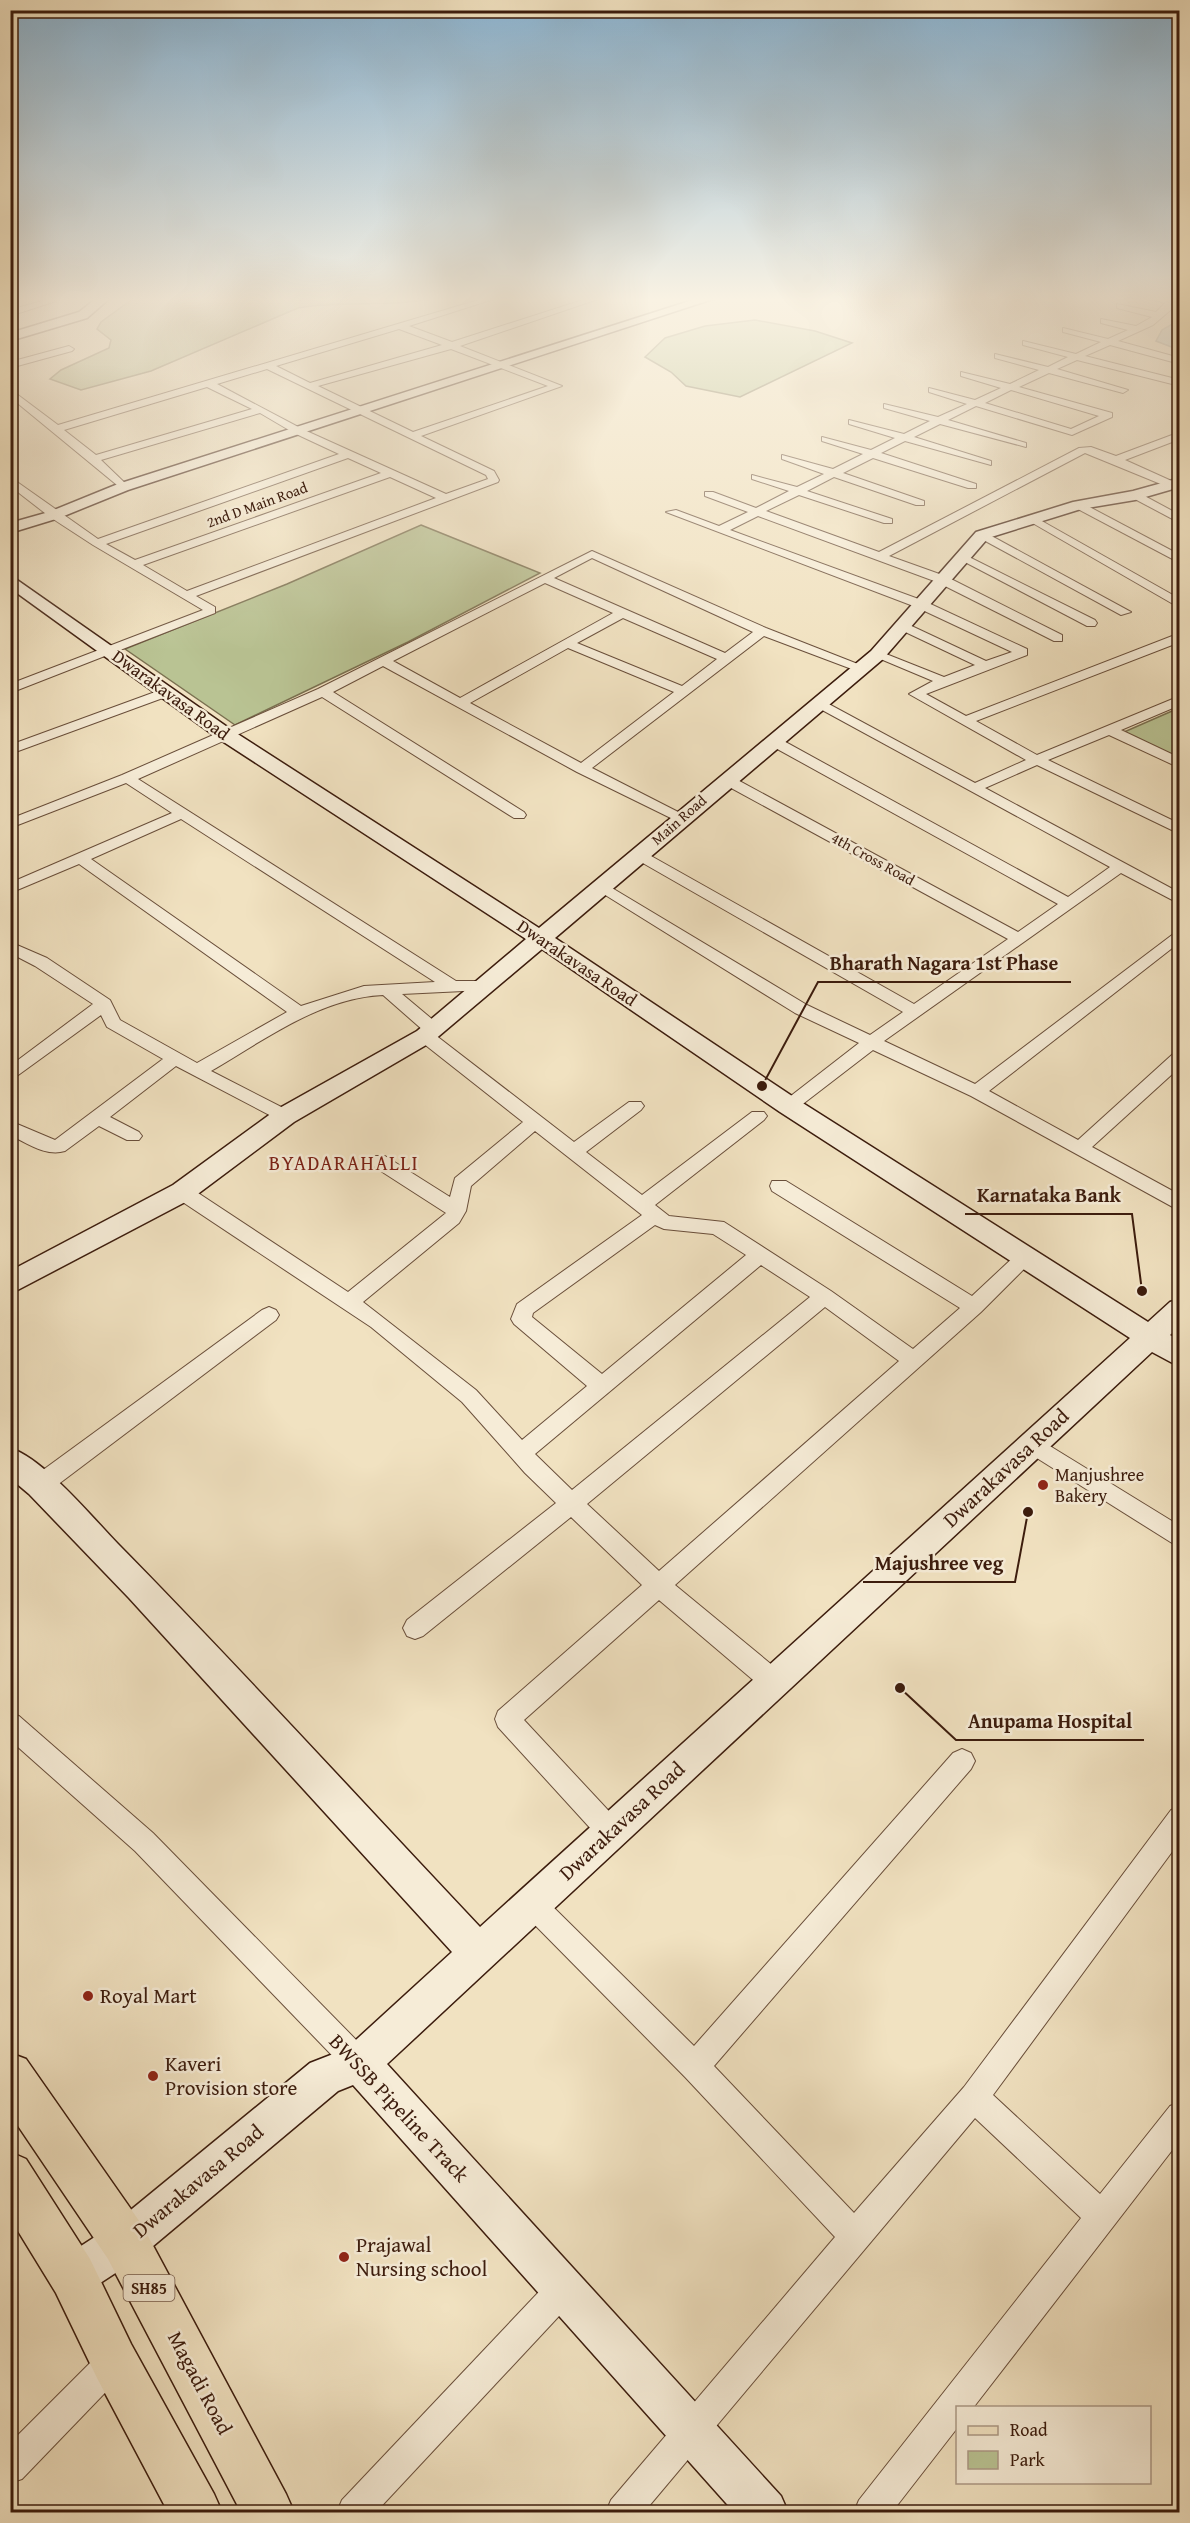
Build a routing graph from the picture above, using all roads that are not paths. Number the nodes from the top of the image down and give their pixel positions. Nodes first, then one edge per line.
1 (40, 416) edge
2 (101, 416) edge
3 (236, 416) edge
4 (273, 416) edge
5 (345, 416) edge
6 (374, 416) edge
7 (470, 416) edge
8 (920, 416) edge
9 (949, 416) edge
10 (1018, 416) edge
11 (1106, 416) edge
12 (938, 421) junction
13 (853, 422) dead end
14 (56, 429) junction
15 (298, 431) junction
16 (413, 435) junction
17 (1179, 435) edge
18 (905, 438) junction
19 (826, 440) dead end
20 (1022, 445) dead end
21 (348, 454) junction
22 (871, 454) junction
23 (786, 457) dead end
24 (94, 459) junction
25 (1116, 460) junction
26 (987, 463) dead end
27 (391, 473) junction
28 (833, 473) junction
29 (756, 477) dead end
30 (10, 480) edge
31 (1177, 484) edge
32 (972, 486) dead end
33 (123, 487) junction
34 (798, 491) junction
35 (709, 494) dead end
36 (1135, 495) junction
37 (445, 498) junction
38 (920, 503) dead end
39 (1078, 505) junction
40 (758, 511) junction
41 (672, 512) dead end
42 (54, 515) junction
43 (1033, 519) junction
44 (1179, 520) edge
45 (888, 521) dead end
46 (10, 528) edge
47 (720, 530) junction
48 (982, 535) junction
49 (97, 543) junction
50 (881, 556) junction
51 (964, 558) junction
52 (1179, 560) edge
53 (133, 565) junction
54 (543, 578) junction
55 (941, 579) junction
56 (10, 580) edge
57 (187, 595) junction
58 (920, 604) junction
59 (1179, 604) edge
60 (1125, 612) dead end
61 (622, 613) junction
62 (1091, 623) dead end
63 (903, 626) junction
64 (762, 631) junction
65 (1179, 637) edge
66 (1058, 638) dead end
67 (566, 643) junction
68 (110, 651) junction
69 (877, 655) junction
70 (724, 658) junction
71 (382, 661) junction
72 (984, 665) junction
73 (862, 668) junction
74 (944, 681) junction
75 (10, 689) edge
76 (682, 691) junction
77 (166, 692) junction
78 (323, 692) junction
79 (1179, 700) edge
80 (462, 702) junction
81 (820, 705) junction
82 (967, 720) junction
83 (1111, 731) junction
84 (226, 735) junction
85 (775, 742) junction
86 (10, 750) edge
87 (1035, 759) junction
88 (1179, 764) edge
89 (582, 769) junction
90 (127, 778) junction
91 (727, 780) junction
92 (975, 788) junction
93 (181, 814) junction
94 (519, 815) dead end
95 (681, 819) junction
96 (10, 824) edge
97 (1179, 830) edge
98 (639, 855) junction
99 (80, 858) junction
100 (1119, 868) junction
101 (602, 888) junction
102 (10, 889) edge
103 (1179, 899) edge
104 (1069, 904) junction
105 (1179, 934) edge
106 (541, 939) junction
107 (1020, 939) junction
108 (10, 946) edge
109 (484, 985) junction
110 (453, 987) junction
111 (387, 990) junction
112 (104, 1004) junction
113 (299, 1012) junction
114 (915, 1012) junction
115 (429, 1033) junction
116 (873, 1041) junction
117 (1179, 1057) edge
118 (175, 1058) junction
119 (197, 1071) junction
120 (10, 1075) edge
121 (977, 1092) junction
122 (635, 1106) dead end
123 (789, 1106) junction
124 (285, 1116) junction
125 (758, 1116) dead end
126 (98, 1118) junction
127 (534, 1122) junction
128 (10, 1127) edge
129 (133, 1136) dead end
130 (1080, 1148) junction
131 (573, 1152) junction
132 (379, 1161) dead end
133 (779, 1186) dead end
134 (182, 1192) junction
135 (1179, 1204) edge
136 (648, 1210) junction
137 (457, 1211) junction
138 (760, 1255) junction
139 (1025, 1258) junction
140 (10, 1284) edge
141 (824, 1296) junction
142 (349, 1303) junction
143 (974, 1307) junction
144 (1179, 1309) edge
145 (269, 1316) dead end
146 (1149, 1337) junction
147 (1179, 1356) edge
148 (913, 1360) junction
149 (602, 1386) junction
150 (1032, 1444) junction
151 (521, 1453) junction
152 (10, 1460) edge
153 (40, 1485) junction
154 (573, 1504) junction
155 (1179, 1538) edge
156 (658, 1585) junction
157 (415, 1628) dead end
158 (774, 1682) junction
159 (10, 1724) edge
160 (962, 1761) dead end
161 (1179, 1819) edge
162 (610, 1832) junction
163 (532, 1904) junction
164 (478, 1953) junction
165 (359, 2062) junction
166 (695, 2067) junction
167 (10, 2075) edge
168 (974, 2097) junction
169 (1179, 2116) edge
170 (10, 2175) edge
171 (1102, 2217) junction
172 (855, 2236) junction
173 (125, 2242) junction
174 (73, 2276) junction
175 (563, 2289) junction
176 (114, 2361) junction
177 (692, 2432) junction
178 (10, 2467) edge
179 (196, 2512) edge
180 (268, 2512) edge
181 (354, 2512) edge
182 (623, 2512) edge
183 (765, 2512) edge
184 (871, 2512) edge

1 - 14 street
2 - 14 street
3 - 24 street
4 - 15 street
5 - 15 street
6 - 16 street
7 - 16 street
8 - 12 street
9 - 12 street
10 - 11 street
12 - 18 street
12 - 20 street
13 - 18 street
14 - 24 street
15 - 21 street
15 - 33 street
16 - 37 street
17 - 25 street
18 - 22 street
18 - 26 street
19 - 22 street
21 - 27 street
21 - 49 street
22 - 28 street
22 - 32 street
23 - 28 street
24 - 33 street
25 - 31 street
25 - 50 street
27 - 37 street
27 - 53 street, 2nd D Main Road
28 - 34 street
28 - 38 street
29 - 34 street
30 - 42 street
31 - 36 street
33 - 42 street
34 - 40 street
34 - 45 street
35 - 40 street
36 - 39 street
36 - 44 street
37 - 57 street
39 - 43 street
39 - 52 street
40 - 47 street
40 - 50 street
41 - 47 street
42 - 46 street
42 - 49 street
43 - 48 street
43 - 59 street
47 - 58 street
48 - 51 street, Main Road
48 - 60 street
49 - 53 street
50 - 55 street
51 - 55 street, Main Road
51 - 62 street
53 - 57 street
54 - 61 street
54 - 64 street
54 - 71 street
55 - 58 street, Main Road
55 - 66 street
56 - 68 street, Dwarakavasa Road
57 - 68 street
58 - 63 street, Main Road
58 - 72 street
61 - 67 street
61 - 70 street
63 - 69 street, Main Road
63 - 72 street
64 - 70 street
64 - 73 street
65 - 82 street
67 - 76 street
67 - 80 street
68 - 75 street
68 - 77 street, Dwarakavasa Road
69 - 73 street, Main Road
69 - 74 street
70 - 76 street
71 - 78 street
71 - 80 street
72 - 74 street
73 - 81 street, Main Road
74 - 82 street
76 - 89 street
77 - 84 street, Dwarakavasa Road
77 - 86 street
78 - 84 street
78 - 94 street
79 - 83 street
80 - 89 street
81 - 85 street, Main Road
81 - 92 street
82 - 87 street
83 - 87 street
83 - 88 street
84 - 90 street
84 - 106 street, Dwarakavasa Road
85 - 91 street, Main Road
85 - 104 street
87 - 92 street
87 - 97 street
89 - 95 street
90 - 93 street
90 - 96 street
91 - 95 street, Main Road
91 - 107 street, 4th Cross Road
92 - 100 street
93 - 99 street
93 - 110 street
95 - 98 street, Main Road
98 - 101 street, Main Road
98 - 114 street
99 - 102 street
99 - 113 street
100 - 103 street
100 - 104 street
101 - 106 street, Main Road
101 - 116 street
104 - 107 street
105 - 121 street
106 - 109 street, Main Road
106 - 123 street, Dwarakavasa Road
107 - 114 street
108 - 112 street
109 - 110 street
109 - 115 street, Main Road
110 - 111 street
111 - 113 street
111 - 115 street
112 - 118 street
112 - 120 street
113 - 119 street
114 - 116 street
115 - 124 street, Main Road
115 - 127 street
116 - 121 street
116 - 123 street
117 - 130 street
118 - 119 street
118 - 126 street
119 - 124 street
121 - 130 street
122 - 131 street
123 - 139 street, Dwarakavasa Road
124 - 134 street, Main Road
125 - 136 street
126 - 128 street
126 - 129 street
127 - 131 street
127 - 137 street
130 - 135 street
131 - 136 street
132 - 137 street
133 - 143 street
134 - 140 street, Main Road
134 - 142 street
136 - 138 street
136 - 149 street
137 - 142 street
138 - 141 street
138 - 149 street
139 - 143 street
139 - 146 street, Dwarakavasa Road
141 - 148 street
141 - 154 street
142 - 151 street
143 - 148 street
144 - 146 street
145 - 153 street
146 - 147 street, Dwarakavasa Road
146 - 150 street, Dwarakavasa Road
148 - 156 street
149 - 151 street
150 - 155 street
150 - 158 street, Dwarakavasa Road
151 - 154 street
152 - 153 street
153 - 164 street
154 - 156 street
154 - 157 street
156 - 158 street
156 - 162 street
158 - 162 street, Dwarakavasa Road
159 - 165 street, BWSSB Pipeline Track
160 - 166 street
161 - 168 street
162 - 163 street, Dwarakavasa Road
163 - 164 street, Dwarakavasa Road
163 - 166 street
164 - 165 street, Dwarakavasa Road
165 - 173 street, Dwarakavasa Road
165 - 175 street, BWSSB Pipeline Track
166 - 172 street
167 - 173 main road, Magadi Road / SH85
168 - 171 street
168 - 172 street
169 - 171 street
170 - 174 main road
171 - 184 street
172 - 177 street
173 - 174 street, Dwarakavasa Road
173 - 180 main road, Magadi Road / SH85
174 - 176 main road
175 - 177 street, BWSSB Pipeline Track
175 - 181 street
176 - 178 street
176 - 179 main road
177 - 182 street
177 - 183 street, BWSSB Pipeline Track

